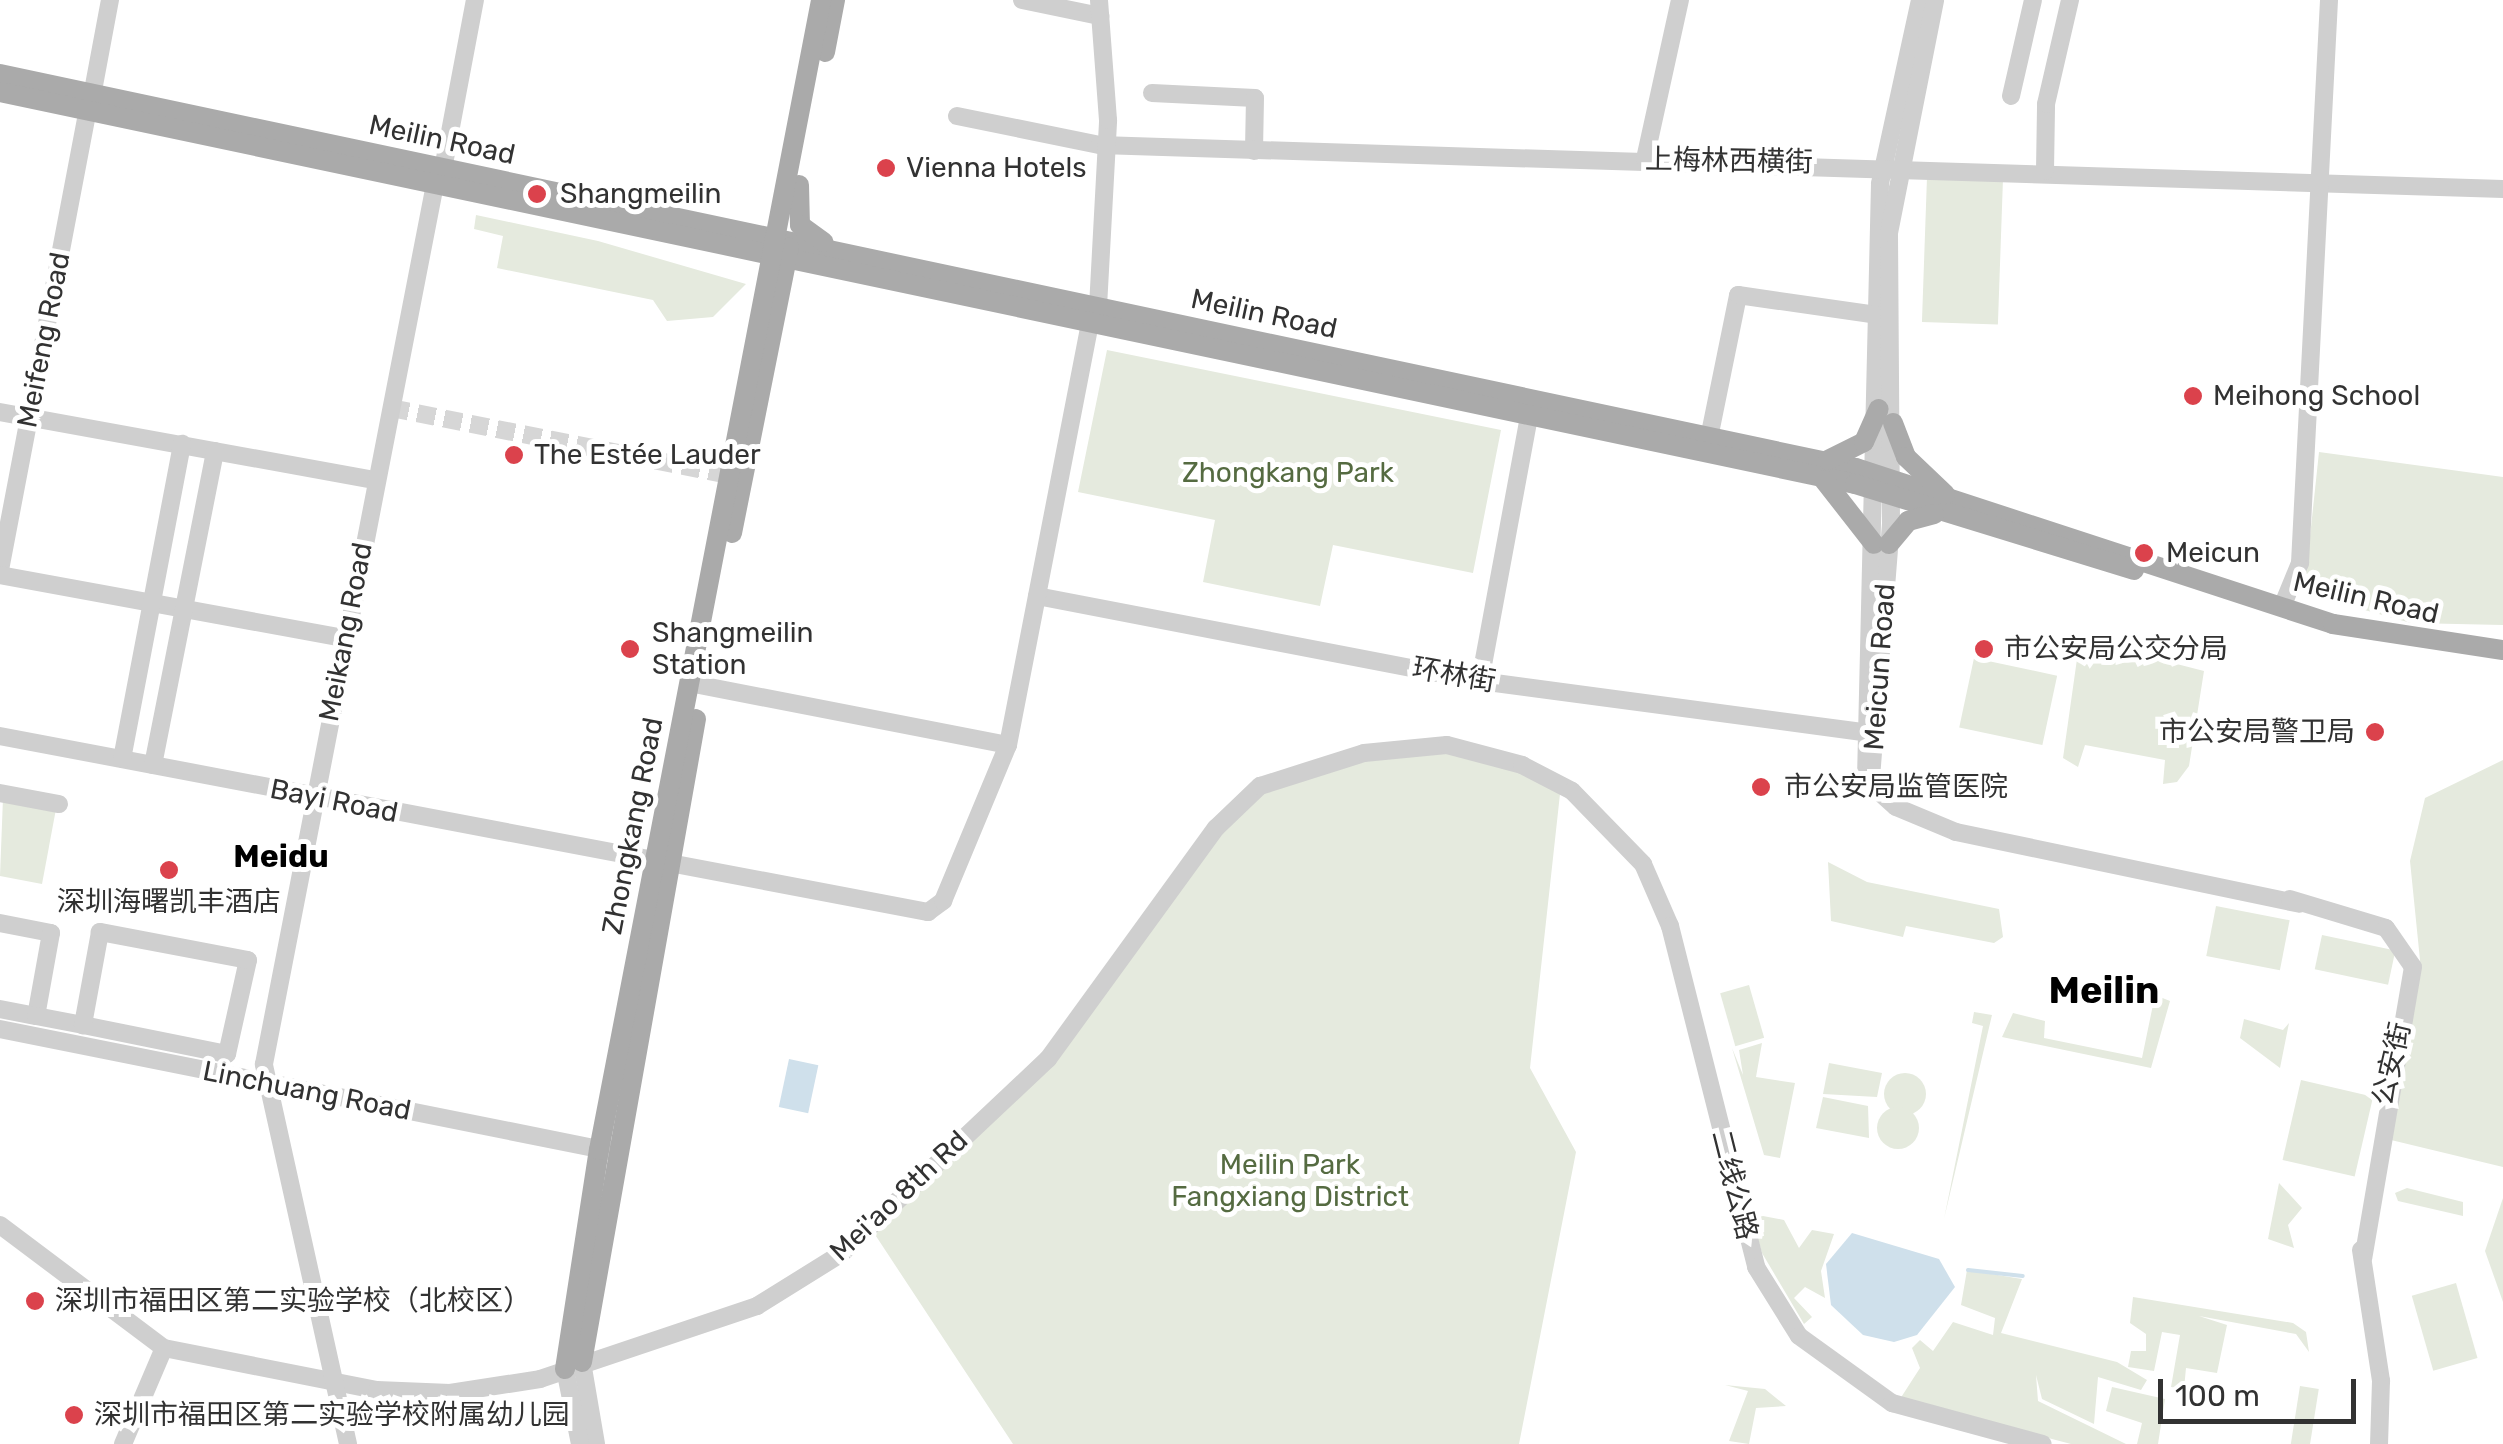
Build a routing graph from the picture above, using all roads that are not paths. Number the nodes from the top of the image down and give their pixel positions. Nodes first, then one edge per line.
1 (110, 0) edge
2 (466, 0) edge
3 (475, 0) edge
4 (821, 0) edge
5 (835, 0) edge
6 (1022, 0) edge
7 (1680, 0) edge
8 (1920, 0) edge
9 (1935, 0) edge
10 (2033, 0) edge
11 (2070, 0) edge
12 (2329, 0) edge
13 (1100, 8) edge
14 (0, 74) edge
15 (0, 92) edge
16 (1152, 92) dead end
17 (2011, 96) dead end
18 (90, 103) junction
19 (958, 116) dead end
20 (1100, 144) junction
21 (1254, 151) junction
22 (1645, 159) junction
23 (1890, 163) junction
24 (2046, 171) junction
25 (437, 173) junction
26 (2324, 183) junction
27 (793, 184) junction
28 (2503, 190) edge
29 (702, 232) junction
30 (781, 250) junction
31 (839, 263) junction
32 (1094, 315) junction
33 (1880, 316) junction
34 (767, 320) junction
35 (0, 412) edge
36 (30, 414) junction
37 (1886, 416) junction
38 (1529, 417) junction
39 (1709, 438) junction
40 (182, 444) junction
41 (216, 451) junction
42 (1820, 469) junction
43 (375, 480) junction
44 (1884, 486) junction
45 (1950, 509) junction
46 (1882, 544) junction
47 (0, 572) edge
48 (1038, 596) junction
49 (152, 603) junction
50 (2282, 607) junction
51 (184, 609) junction
52 (344, 638) junction
53 (2503, 650) edge
54 (2503, 660) edge
55 (1480, 681) junction
56 (696, 685) junction
57 (1868, 733) junction
58 (0, 736) edge
59 (1008, 745) junction
60 (122, 759) junction
61 (154, 765) junction
62 (1572, 791) joint
63 (0, 793) edge
64 (315, 798) junction
65 (58, 804) dead end
66 (662, 861) junction
67 (2300, 904) joint
68 (0, 923) edge
69 (0, 1009) edge
70 (36, 1016) junction
71 (82, 1025) junction
72 (0, 1029) edge
73 (263, 1082) junction
74 (606, 1151) junction
75 (0, 1224) edge
76 (164, 1348) junction
77 (574, 1366) junction
78 (334, 1383) junction
79 (123, 1444) edge
80 (348, 1444) edge
81 (580, 1444) edge
82 (596, 1444) edge
83 (2043, 1444) edge
84 (2382, 1444) edge

1 - 18 street, Meifeng Road
2 - 25 street
3 - 25 street
4 - 27 main road, Zhongkang Road
5 - 27 main road, Zhongkang Road
6 - 13 street
7 - 22 street
8 - 23 street, Meicun Road
9 - 23 street, Meicun Road
10 - 17 street
11 - 24 street
12 - 26 street
13 - 20 street
14 - 18 main road, Meilin Road
15 - 18 main road, Meilin Road
16 - 21 street
18 - 25 main road, Meilin Road
18 - 36 street, Meifeng Road
19 - 20 street, 上梅林西横街
20 - 21 street, 上梅林西横街
20 - 32 street
21 - 22 street, 上梅林西横街
22 - 23 street, 上梅林西横街
23 - 24 street, 上梅林西横街
23 - 33 street, Meicun Road
24 - 26 street, 上梅林西横街
25 - 29 main road, Meilin Road
25 - 43 street, Meikang Road
26 - 28 street, 上梅林西横街
26 - 50 street
27 - 29 main road
27 - 30 main road, Zhongkang Road
27 - 31 main road
29 - 30 main road, Meilin Road
29 - 34 main road
30 - 31 main road, Meilin Road
30 - 34 main road, Zhongkang Road
31 - 32 main road, Meilin Road
31 - 34 main road
32 - 38 main road, Meilin Road
32 - 39 main road, Meilin Road
32 - 48 street
33 - 37 street, Meicun Road
33 - 39 street
34 - 56 main road, Zhongkang Road
35 - 36 street
36 - 40 street
36 - 47 street, Meifeng Road
37 - 42 main road
37 - 44 street, Meicun Road
37 - 45 main road
38 - 42 main road, Meilin Road
38 - 55 street
39 - 42 main road, Meilin Road
40 - 41 street
40 - 49 street
41 - 43 street
41 - 51 street
42 - 44 main road, Meilin Road
42 - 46 main road
43 - 52 street, Meikang Road
44 - 45 main road, Meilin Road
44 - 46 street, Meicun Road
45 - 46 main road
45 - 50 main road, Meilin Road
45 - 54 main road, Meilin Road
46 - 57 street, Meicun Road
47 - 49 street
48 - 55 street, 环林街
48 - 59 street
49 - 51 street
49 - 60 street
50 - 53 main road, Meilin Road
51 - 52 street
51 - 61 street
52 - 64 street, Meikang Road
55 - 57 street, 环林街
56 - 59 street
56 - 66 main road, Zhongkang Road
57 - 67 street, Meicun Road
58 - 60 street, Bayi Road
59 - 66 street, Bayi Road
60 - 61 street, Bayi Road
61 - 64 street, Bayi Road
62 - 77 street, Mei'ao 8th Rd
62 - 83 street, 二线公路
63 - 65 street
64 - 66 street, Bayi Road
64 - 73 street, Meikang Road
66 - 74 main road, Zhongkang Road
67 - 84 street, 公安街
68 - 70 street
69 - 70 street
70 - 71 street
71 - 71 street
72 - 73 street, Linchuang Road
73 - 74 street, Linchuang Road
73 - 78 street
74 - 77 main road, Zhongkang Road
75 - 76 street, Mei'ao 8th Rd
76 - 78 street, Mei'ao 8th Rd
76 - 79 street
77 - 78 street, Mei'ao 8th Rd
77 - 81 street
77 - 82 street
78 - 80 street

